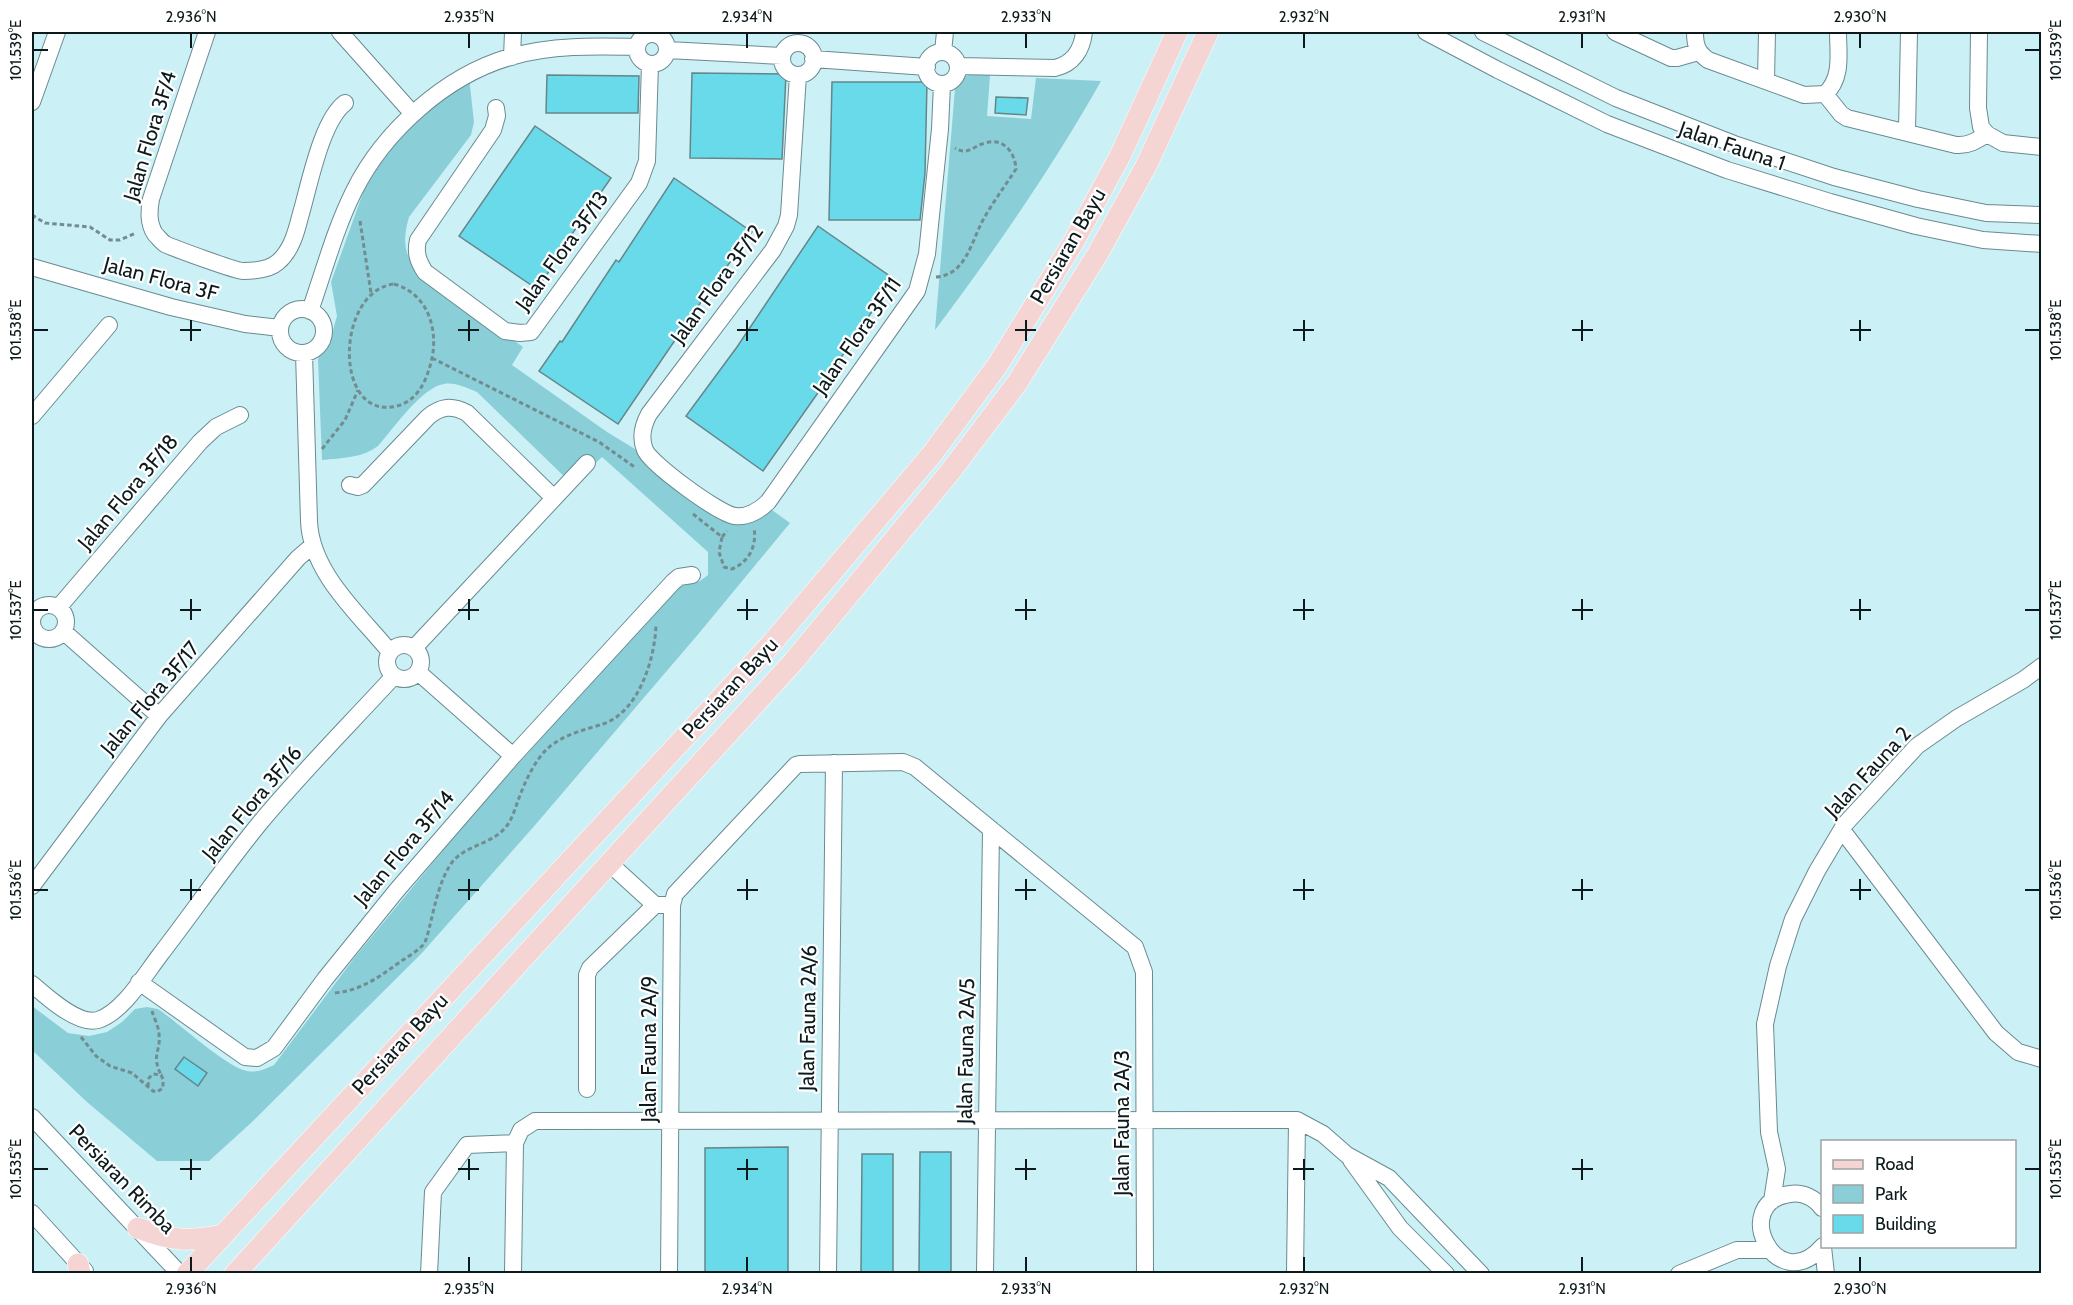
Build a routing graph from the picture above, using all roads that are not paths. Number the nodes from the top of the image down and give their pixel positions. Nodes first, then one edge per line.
1 (57, 32) edge
2 (207, 32) edge
3 (340, 32) edge
4 (513, 32) edge
5 (654, 32) edge
6 (945, 32) edge
7 (1084, 32) edge
8 (1177, 32) edge
9 (1208, 32) edge
10 (1426, 32) edge
11 (1483, 32) edge
12 (1695, 32) edge
13 (1767, 32) edge
14 (1838, 32) edge
15 (1909, 32) edge
16 (1979, 32) edge
17 (1621, 33) edge
18 (801, 38) edge
19 (637, 47) junction
20 (667, 50) junction
21 (943, 52) junction
22 (1698, 52) junction
23 (782, 56) junction
24 (512, 57) junction
25 (813, 59) junction
26 (650, 64) junction
27 (958, 66) junction
28 (927, 67) junction
29 (798, 75) junction
30 (1766, 80) junction
31 (942, 84) junction
32 (1825, 94) junction
33 (32, 102) edge
34 (345, 103) dead end
35 (496, 108) dead end
36 (413, 114) junction
37 (1907, 132) junction
38 (1987, 135) junction
39 (2042, 147) edge
40 (2042, 215) edge
41 (2042, 244) edge
42 (32, 267) edge
43 (310, 311) junction
44 (109, 325) dead end
45 (280, 328) junction
46 (304, 353) junction
47 (240, 415) dead end
48 (32, 416) edge
49 (588, 463) dead end
50 (350, 484) dead end
51 (686, 486) joint
52 (554, 498) junction
53 (312, 546) junction
54 (692, 575) dead end
55 (58, 608) junction
56 (33, 611) edge
57 (63, 631) junction
58 (35, 638) edge
59 (414, 648) junction
60 (390, 652) junction
61 (2042, 666) edge
62 (418, 672) junction
63 (394, 676) junction
64 (159, 716) junction
65 (513, 756) junction
66 (834, 763) junction
67 (991, 829) junction
68 (1842, 830) junction
69 (609, 862) junction
70 (32, 886) edge
71 (655, 905) junction
72 (672, 905) junction
73 (144, 985) junction
74 (36, 988) edge
75 (2042, 1059) edge
76 (587, 1089) dead end
77 (32, 1117) edge
78 (1297, 1120) junction
79 (671, 1121) junction
80 (830, 1121) junction
81 (987, 1121) junction
82 (1144, 1121) junction
83 (515, 1143) junction
84 (1347, 1155) junction
85 (1777, 1169) junction
86 (1797, 1193) junction
87 (1772, 1201) junction
88 (1821, 1207) edge
89 (32, 1213) edge
90 (1761, 1225) junction
91 (138, 1228) junction
92 (224, 1235) junction
93 (1822, 1248) edge
94 (1823, 1248) edge
95 (1737, 1250) junction
96 (1768, 1250) junction
97 (1801, 1261) junction
98 (241, 1269) edge
99 (82, 1270) edge
100 (180, 1274) edge
101 (187, 1274) edge
102 (429, 1274) edge
103 (513, 1274) edge
104 (669, 1274) edge
105 (828, 1274) edge
106 (986, 1274) edge
107 (1144, 1274) edge
108 (1295, 1274) edge
109 (1446, 1274) edge
110 (1481, 1274) edge
111 (1679, 1274) edge
112 (1813, 1274) edge
113 (1826, 1274) edge

1 - 33 street
2 - 34 street, Jalan Flora 3F/4
3 - 36 street
4 - 24 street
5 - 19 street
5 - 20 street
6 - 21 street
7 - 27 street
8 - 92 main road, Persiaran Bayu
9 - 69 main road, Persiaran Bayu
10 - 41 street, Jalan Fauna 1
11 - 40 street
12 - 22 street
13 - 30 street
14 - 32 street
15 - 37 street
16 - 38 street
17 - 22 street
18 - 23 street
18 - 25 street
19 - 24 street
19 - 26 street
20 - 23 street
20 - 26 street
21 - 27 street
21 - 28 street
22 - 30 street
23 - 29 street
24 - 36 street
25 - 28 street
25 - 29 street
26 - 35 street, Jalan Flora 3F/13
27 - 31 street
28 - 31 street
29 - 51 street, Jalan Flora 3F/12
30 - 32 street
31 - 51 street, Jalan Flora 3F/11
32 - 37 street
36 - 43 street
37 - 38 street
38 - 39 street
42 - 45 street, Jalan Flora 3F
43 - 45 street
43 - 46 street
44 - 48 street
45 - 46 street
46 - 53 street
47 - 55 street, Jalan Flora 3F/18
49 - 52 street
50 - 52 street
52 - 59 street
53 - 60 street
53 - 64 street, Jalan Flora 3F/17
54 - 65 street, Jalan Flora 3F/14
55 - 56 street
55 - 57 street
56 - 58 street
57 - 58 street
57 - 64 street
59 - 60 street
59 - 62 street
60 - 63 street
61 - 68 street, Jalan Fauna 2
62 - 63 street
62 - 65 street
63 - 73 street, Jalan Flora 3F/16
64 - 70 street, Jalan Flora 3F/17
65 - 73 street, Jalan Flora 3F/14
66 - 67 street
66 - 72 street
66 - 80 street, Jalan Fauna 2A/6
67 - 81 street, Jalan Fauna 2A/5
67 - 82 street, Jalan Fauna 2A/3
68 - 75 street
68 - 85 street, Jalan Fauna 2
69 - 71 street
69 - 98 main road, Persiaran Bayu
71 - 72 street
71 - 76 street
72 - 79 street, Jalan Fauna 2A/9
73 - 74 street, Jalan Flora 3F/16
77 - 91 street, Persiaran Rimba
78 - 82 street
78 - 84 street
78 - 108 street
79 - 80 street
79 - 83 street
79 - 104 street, Jalan Fauna 2A/9
80 - 81 street
80 - 105 street, Jalan Fauna 2A/6
81 - 82 street
81 - 106 street, Jalan Fauna 2A/5
82 - 107 street, Jalan Fauna 2A/3
83 - 102 street
83 - 103 street
84 - 109 street
84 - 110 street
85 - 86 street, Jalan Fauna 2
85 - 87 street, Jalan Fauna 2
86 - 87 street
86 - 88 street, Jalan Fauna 2
87 - 90 street, Jalan Fauna 2
89 - 99 street
90 - 95 street, Jalan Fauna 2
90 - 96 street
91 - 92 main road
91 - 100 street, Persiaran Rimba
92 - 101 main road, Persiaran Bayu
93 - 97 street
94 - 113 street
95 - 96 street
95 - 111 street
96 - 97 street
97 - 112 street

